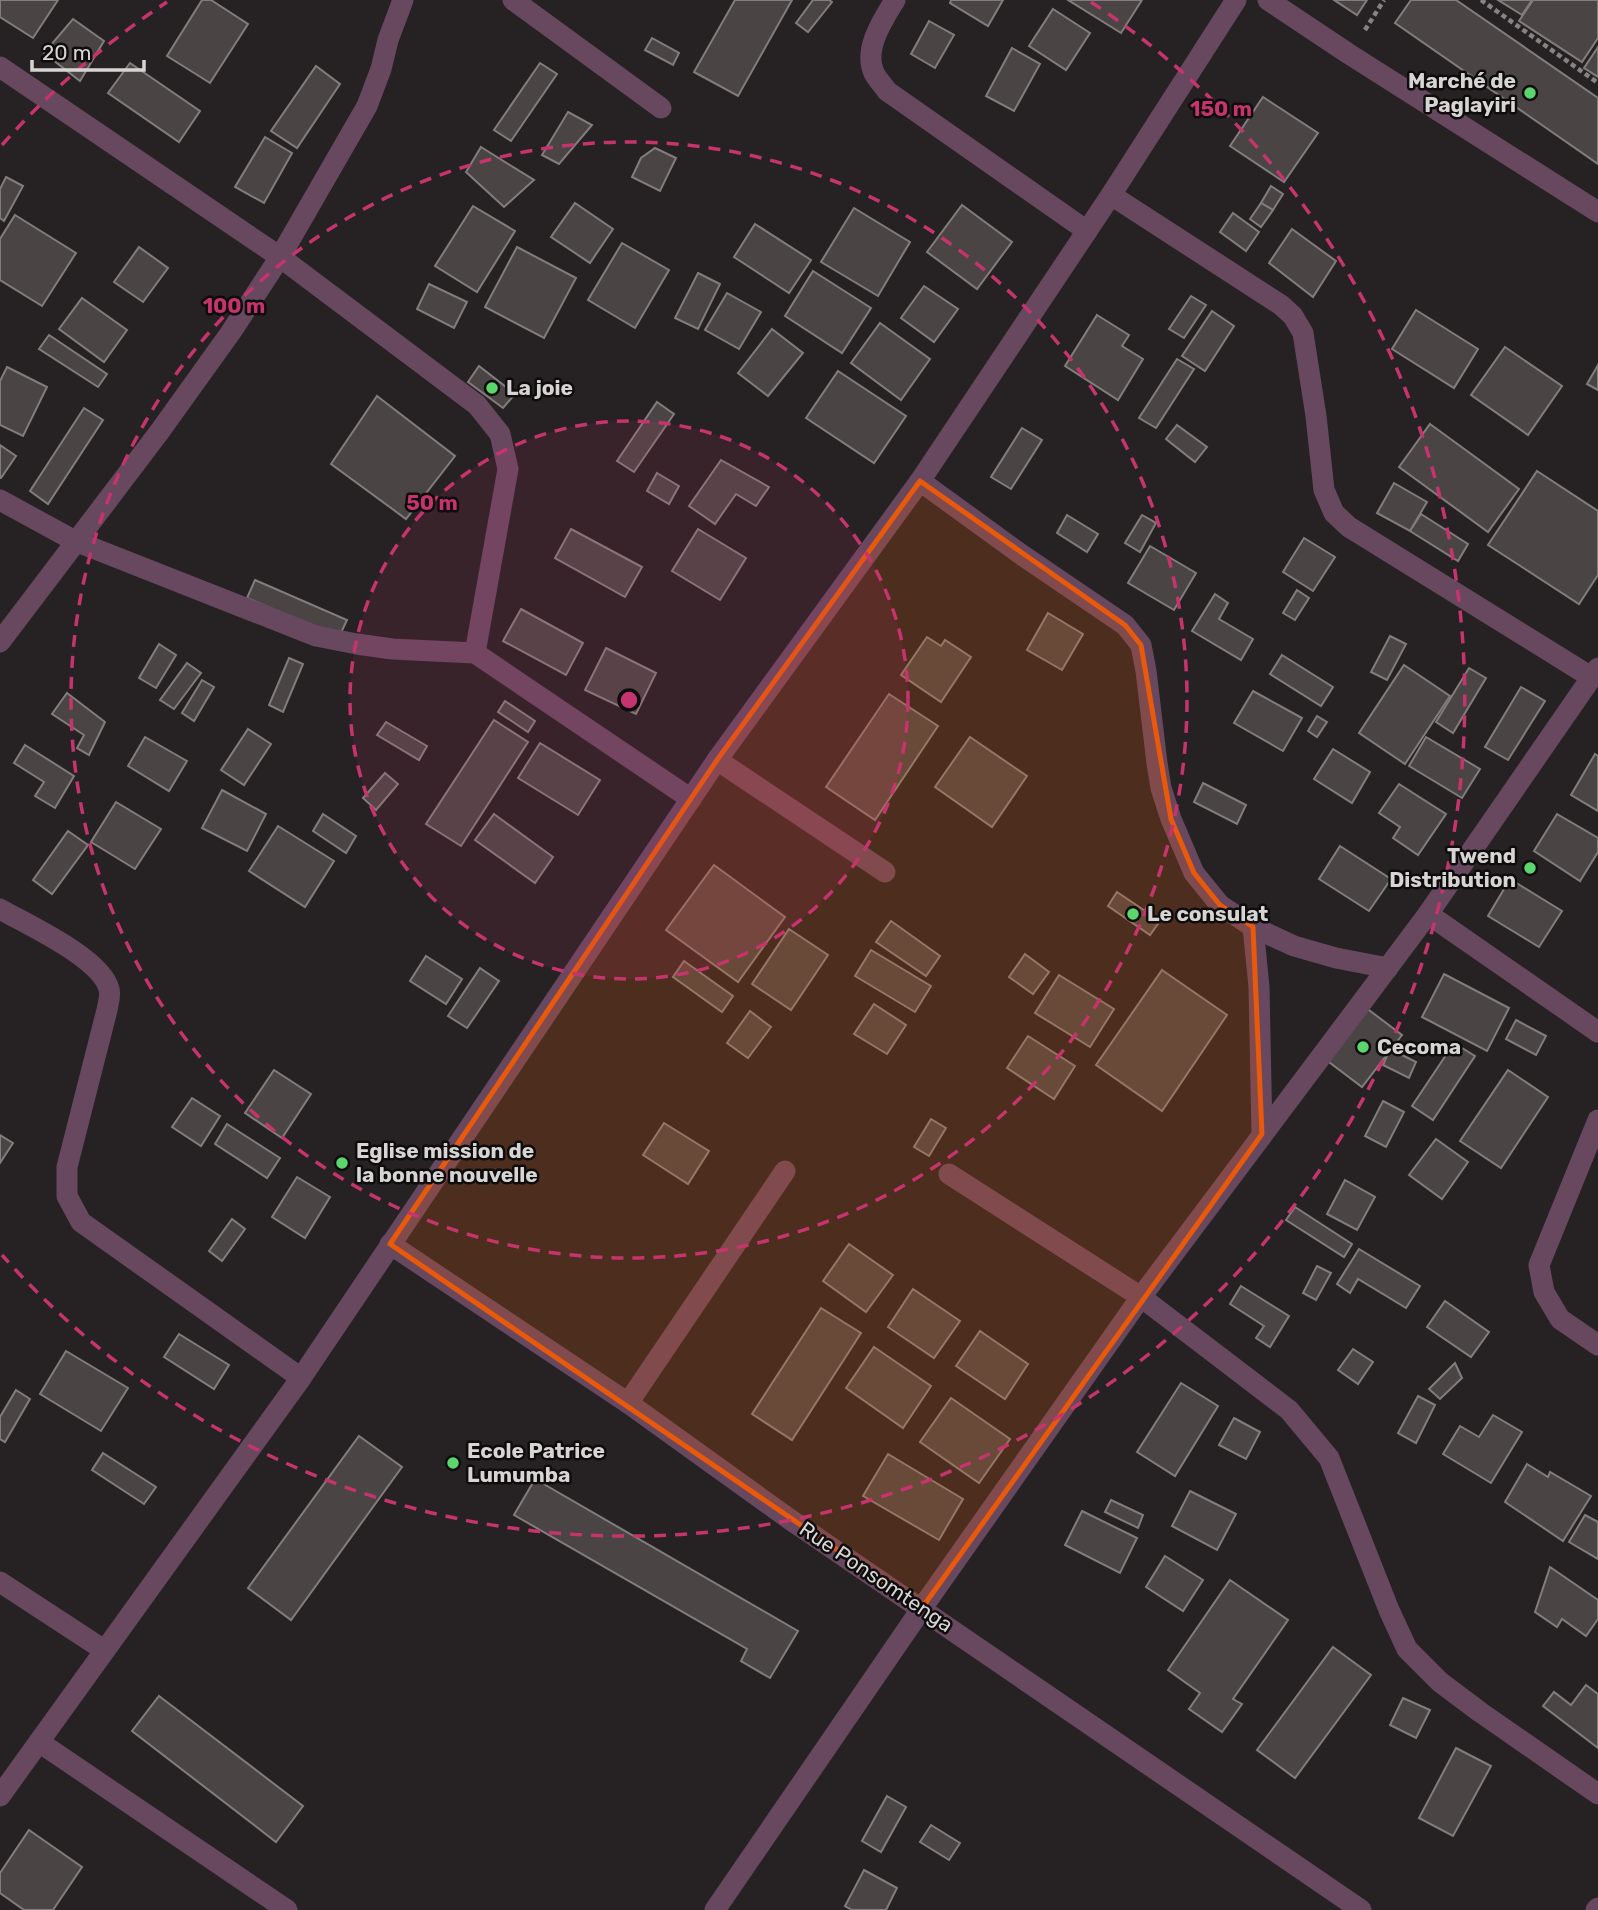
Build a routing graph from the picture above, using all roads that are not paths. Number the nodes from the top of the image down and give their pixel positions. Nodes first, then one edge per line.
1 (513, 0) edge
2 (895, 0) edge
3 (1236, 0) edge
4 (1268, 0) edge
5 (401, 1) edge
6 (0, 66) edge
7 (661, 108) dead end
8 (1111, 195) junction
9 (1598, 212) edge
10 (1087, 231) junction
11 (281, 257) junction
12 (920, 481) junction
13 (0, 500) edge
14 (75, 541) junction
15 (0, 642) edge
16 (475, 653) junction
17 (1595, 672) edge
18 (717, 760) junction
19 (691, 799) junction
20 (885, 873) dead end
21 (0, 909) edge
22 (1428, 914) junction
23 (1253, 927) junction
24 (1388, 968) junction
25 (1598, 1032) edge
26 (1598, 1120) edge
27 (1262, 1134) junction
28 (785, 1171) dead end
29 (949, 1174) dead end
30 (390, 1244) junction
31 (1140, 1297) junction
32 (1598, 1345) edge
33 (301, 1378) junction
34 (628, 1404) junction
35 (0, 1581) edge
36 (922, 1608) junction
37 (104, 1650) junction
38 (39, 1742) junction
39 (1598, 1794) edge
40 (0, 1796) edge
41 (287, 1910) edge
42 (715, 1910) edge
43 (1361, 1910) edge

1 - 7 street
2 - 10 street
3 - 8 street
4 - 9 street
5 - 11 street
6 - 11 street
8 - 10 street
8 - 17 street
10 - 12 street
11 - 14 street
11 - 16 street
12 - 18 street
12 - 23 street
13 - 14 street
14 - 15 street
14 - 16 street
16 - 19 street
17 - 22 street
18 - 19 street
18 - 20 street
19 - 30 street
21 - 33 street
22 - 24 street
22 - 25 street
23 - 24 street
23 - 27 street
24 - 27 street
26 - 32 street
27 - 31 street
28 - 34 street
29 - 31 street
30 - 33 street
30 - 34 street, Rue Ponsomtenga
31 - 36 street
31 - 39 street
33 - 37 street
34 - 36 street, Rue Ponsomtenga
35 - 37 street
36 - 42 street
36 - 43 street, Rue Ponsomtenga
37 - 38 street
38 - 40 street
38 - 41 street

